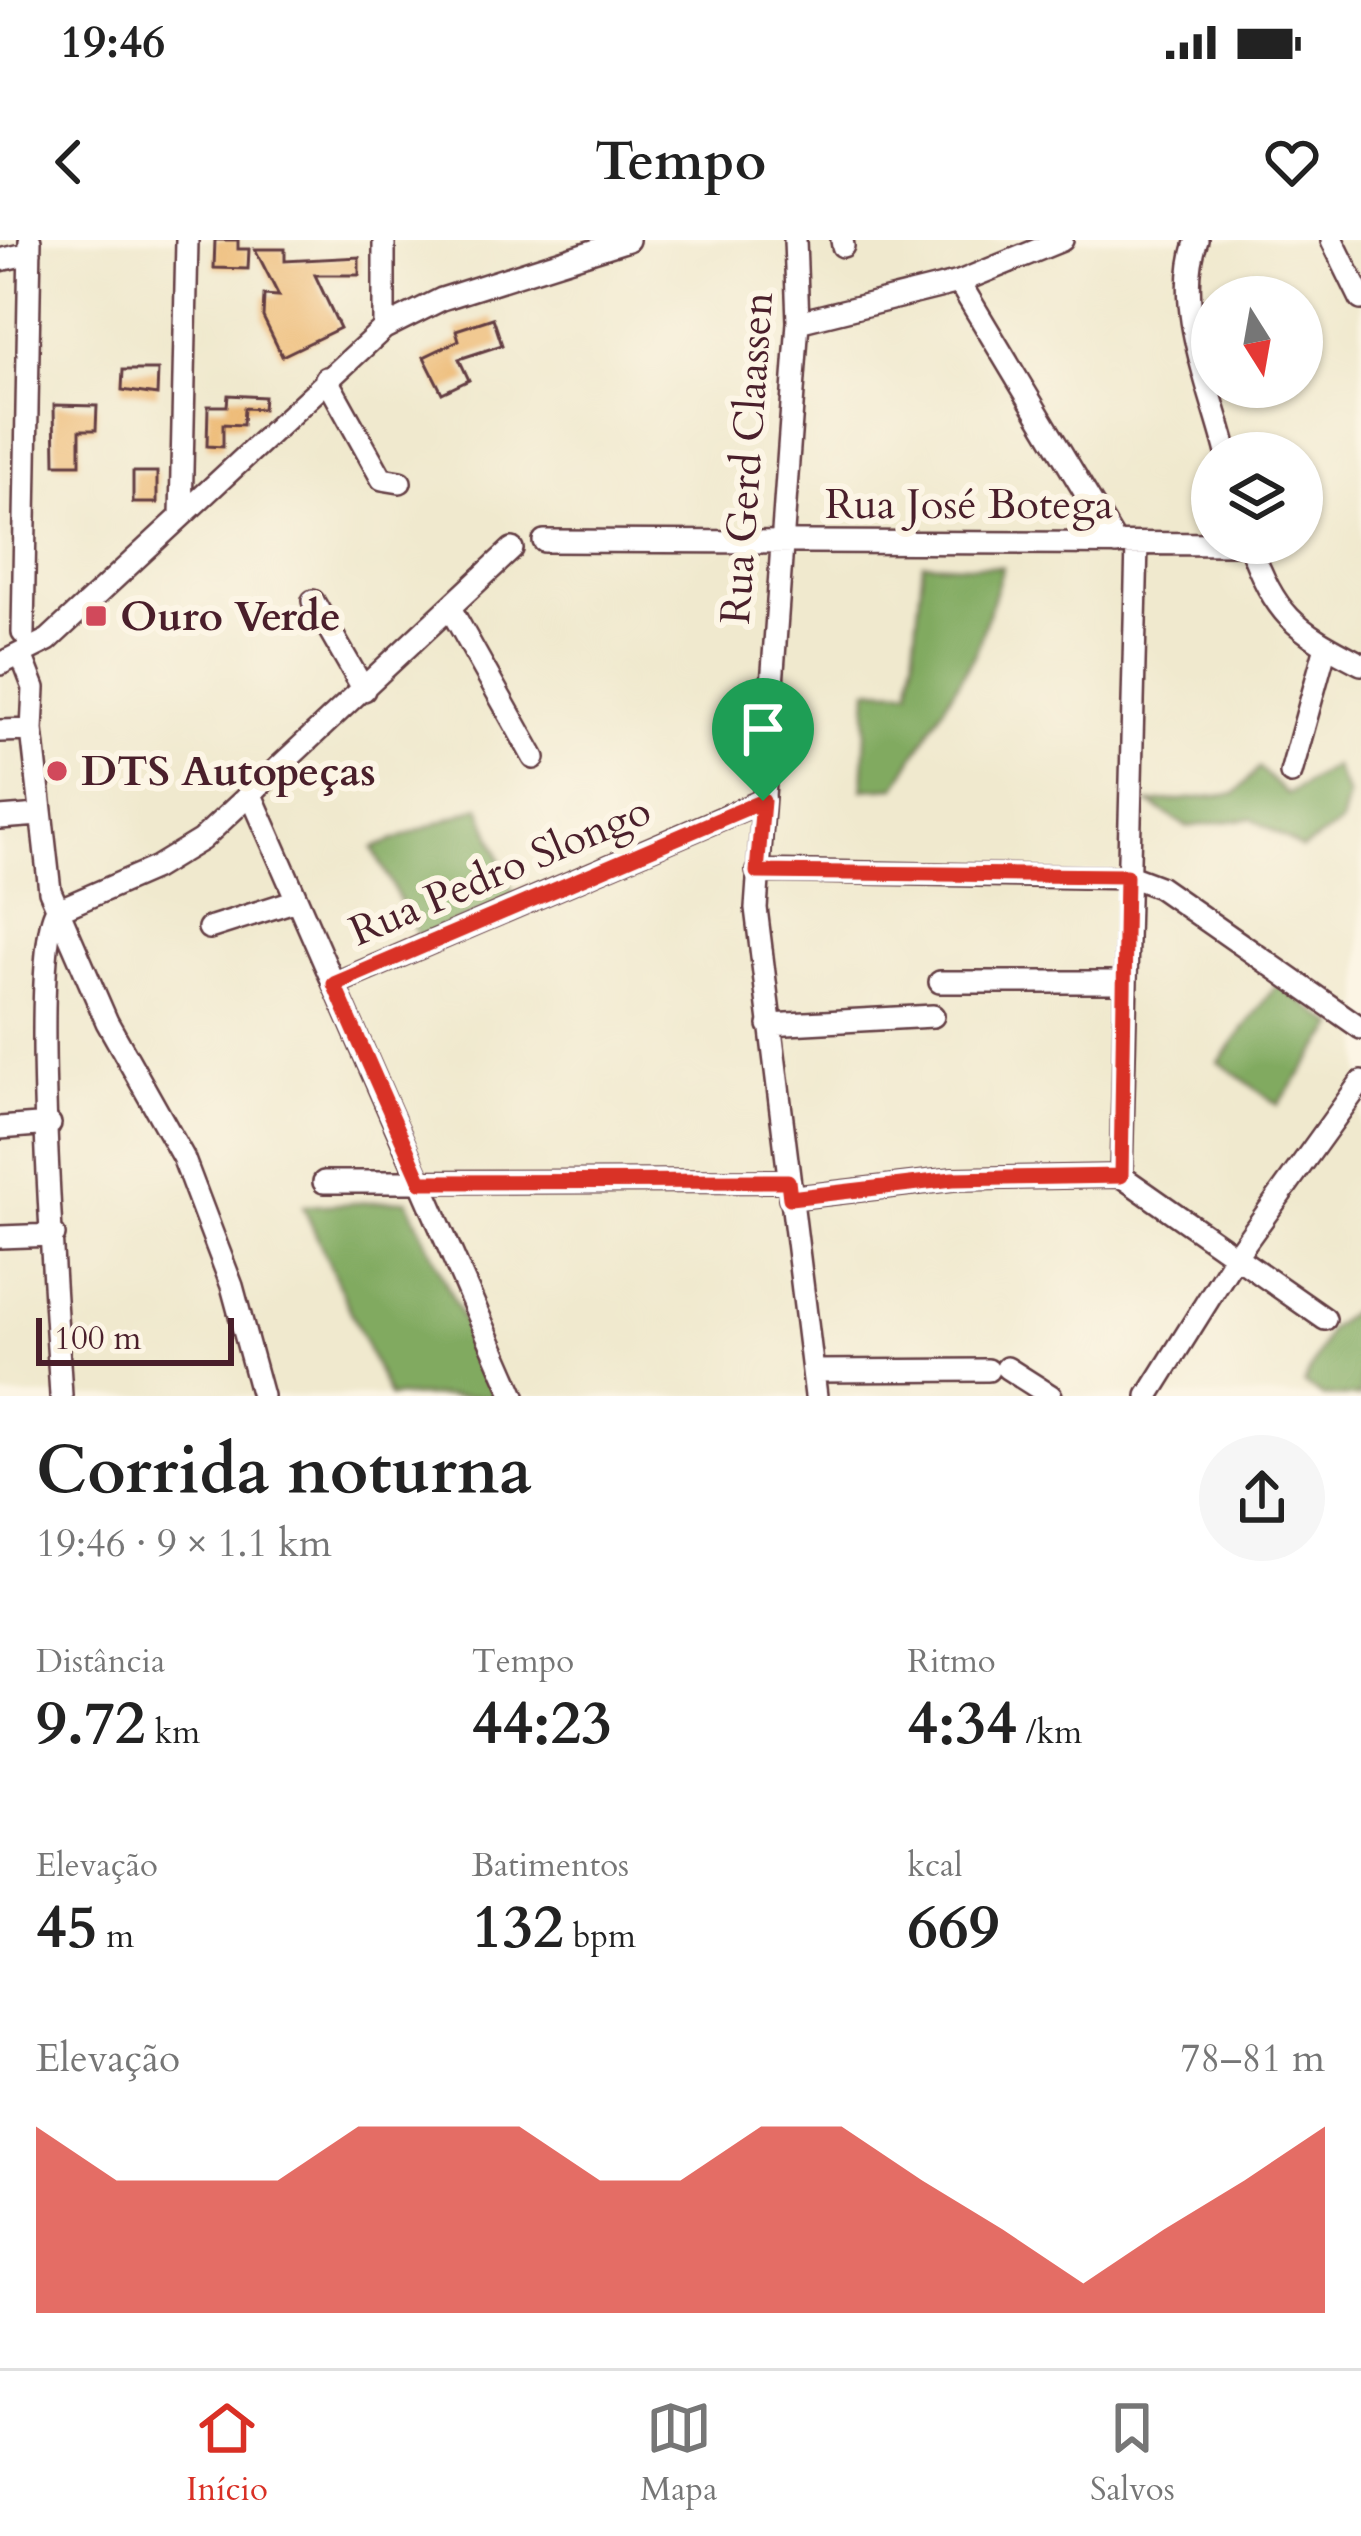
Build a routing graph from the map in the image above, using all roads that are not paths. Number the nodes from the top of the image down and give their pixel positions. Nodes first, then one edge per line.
1 (187, 240) edge
2 (384, 240) edge
3 (628, 240) edge
4 (795, 240) edge
5 (1062, 240) edge
6 (1197, 240) edge
7 (1333, 240) edge
8 (30, 246) edge
9 (0, 260) edge
10 (959, 281) junction
11 (1361, 299) edge
12 (798, 322) junction
13 (384, 328) junction
14 (326, 379) junction
15 (1222, 432) edge
16 (400, 482) dead end
17 (181, 516) junction
18 (544, 541) dead end
19 (782, 542) junction
20 (1126, 544) junction
21 (1191, 544) edge
22 (512, 549) dead end
23 (1258, 564) edge
24 (313, 601) dead end
25 (450, 608) junction
26 (23, 633) dead end
27 (1326, 646) junction
28 (22, 657) junction
29 (0, 664) edge
30 (1361, 664) edge
31 (364, 691) junction
32 (32, 730) junction
33 (0, 731) edge
34 (534, 758) dead end
35 (1291, 773) dead end
36 (252, 796) junction
37 (763, 801) junction
38 (39, 815) junction
39 (0, 818) edge
40 (757, 872) junction
41 (1126, 876) junction
42 (297, 900) junction
43 (56, 910) junction
44 (209, 928) dead end
45 (84, 974) junction
46 (46, 975) junction
47 (940, 982) dead end
48 (1124, 982) junction
49 (334, 984) junction
50 (933, 1016) dead end
51 (769, 1025) junction
52 (1361, 1028) edge
53 (1361, 1082) edge
54 (50, 1124) junction
55 (0, 1128) edge
56 (1121, 1176) junction
57 (324, 1182) dead end
58 (421, 1182) junction
59 (789, 1190) junction
60 (54, 1234) junction
61 (0, 1237) edge
62 (1235, 1256) junction
63 (1325, 1319) dead end
64 (813, 1371) junction
65 (61, 1396) edge
66 (262, 1396) edge
67 (514, 1396) edge
68 (816, 1396) edge
69 (1051, 1396) edge
70 (1148, 1396) edge

1 - 17 street
2 - 13 street
3 - 13 street
4 - 12 street, Rua Gerd Claassen
5 - 10 street
6 - 15 street
7 - 11 street
8 - 9 street
8 - 26 street
10 - 12 street
10 - 20 street
12 - 19 street, Rua Gerd Claassen
13 - 14 street
14 - 16 street
14 - 17 street
17 - 28 street
18 - 19 street, Rua José Botega
19 - 20 street, Rua José Botega
19 - 37 street, Rua Gerd Claassen
20 - 21 street, Rua José Botega
20 - 41 street
22 - 25 street
23 - 27 street
24 - 31 street
25 - 31 street
25 - 34 street
27 - 30 street
27 - 35 street
28 - 29 street
28 - 32 street
31 - 36 street
32 - 33 street
32 - 38 street
36 - 42 street
36 - 43 street
37 - 40 street, Rua Gerd Claassen
37 - 49 street, Rua Pedro Slongo
38 - 39 street
38 - 43 street
40 - 41 street
40 - 51 street, Rua Gerd Claassen
41 - 48 street
41 - 52 street
42 - 44 street
42 - 49 street
43 - 45 street
43 - 46 street
45 - 46 street
45 - 66 street
46 - 54 street
47 - 48 street
48 - 56 street
49 - 58 street
50 - 51 street
51 - 59 street, Rua Gerd Claassen
53 - 62 street
54 - 55 street
54 - 60 street
56 - 59 street
56 - 62 street
57 - 58 street
58 - 59 street
58 - 67 street
59 - 64 street, Rua Gerd Claassen
60 - 61 street
60 - 65 street
62 - 63 street
62 - 70 street
64 - 68 street, Rua Gerd Claassen
64 - 69 street

